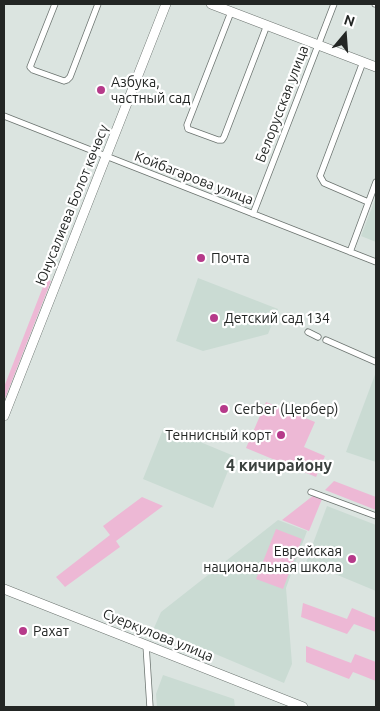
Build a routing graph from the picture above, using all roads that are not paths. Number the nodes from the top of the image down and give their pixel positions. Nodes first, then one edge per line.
1 (55, 4) edge
2 (98, 4) edge
3 (166, 4) edge
4 (210, 4) edge
5 (334, 4) edge
6 (231, 12) junction
7 (267, 25) junction
8 (318, 45) junction
9 (363, 62) junction
10 (376, 67) edge
11 (4, 116) edge
12 (106, 157) junction
13 (376, 182) edge
14 (368, 202) junction
15 (253, 214) junction
16 (350, 252) junction
17 (376, 262) edge
18 (308, 332) dead end
19 (318, 337) dead end
20 (326, 340) dead end
21 (376, 362) edge
22 (4, 416) edge
23 (311, 492) dead end
24 (376, 516) edge
25 (4, 589) edge
26 (146, 645) junction
27 (150, 707) edge
28 (303, 707) edge

1 - 2 street
3 - 12 main road, Юнусалиева Болот көчөсү
4 - 6 main road
5 - 8 street, Белорусская улица
6 - 7 main road
6 - 7 street
7 - 8 main road
8 - 9 main road
8 - 15 street, Белорусская улица
9 - 10 main road
9 - 14 street
11 - 12 street, Койбагарова улица
12 - 15 street, Койбагарова улица
12 - 22 main road, Юнусалиева Болот көчөсү
13 - 14 street
14 - 16 street
15 - 16 street, Койбагарова улица
16 - 17 street, Койбагарова улица
18 - 19 street
20 - 21 street
23 - 24 street
25 - 26 main road, Суеркулова улица
26 - 27 street
26 - 28 main road, Суеркулова улица

